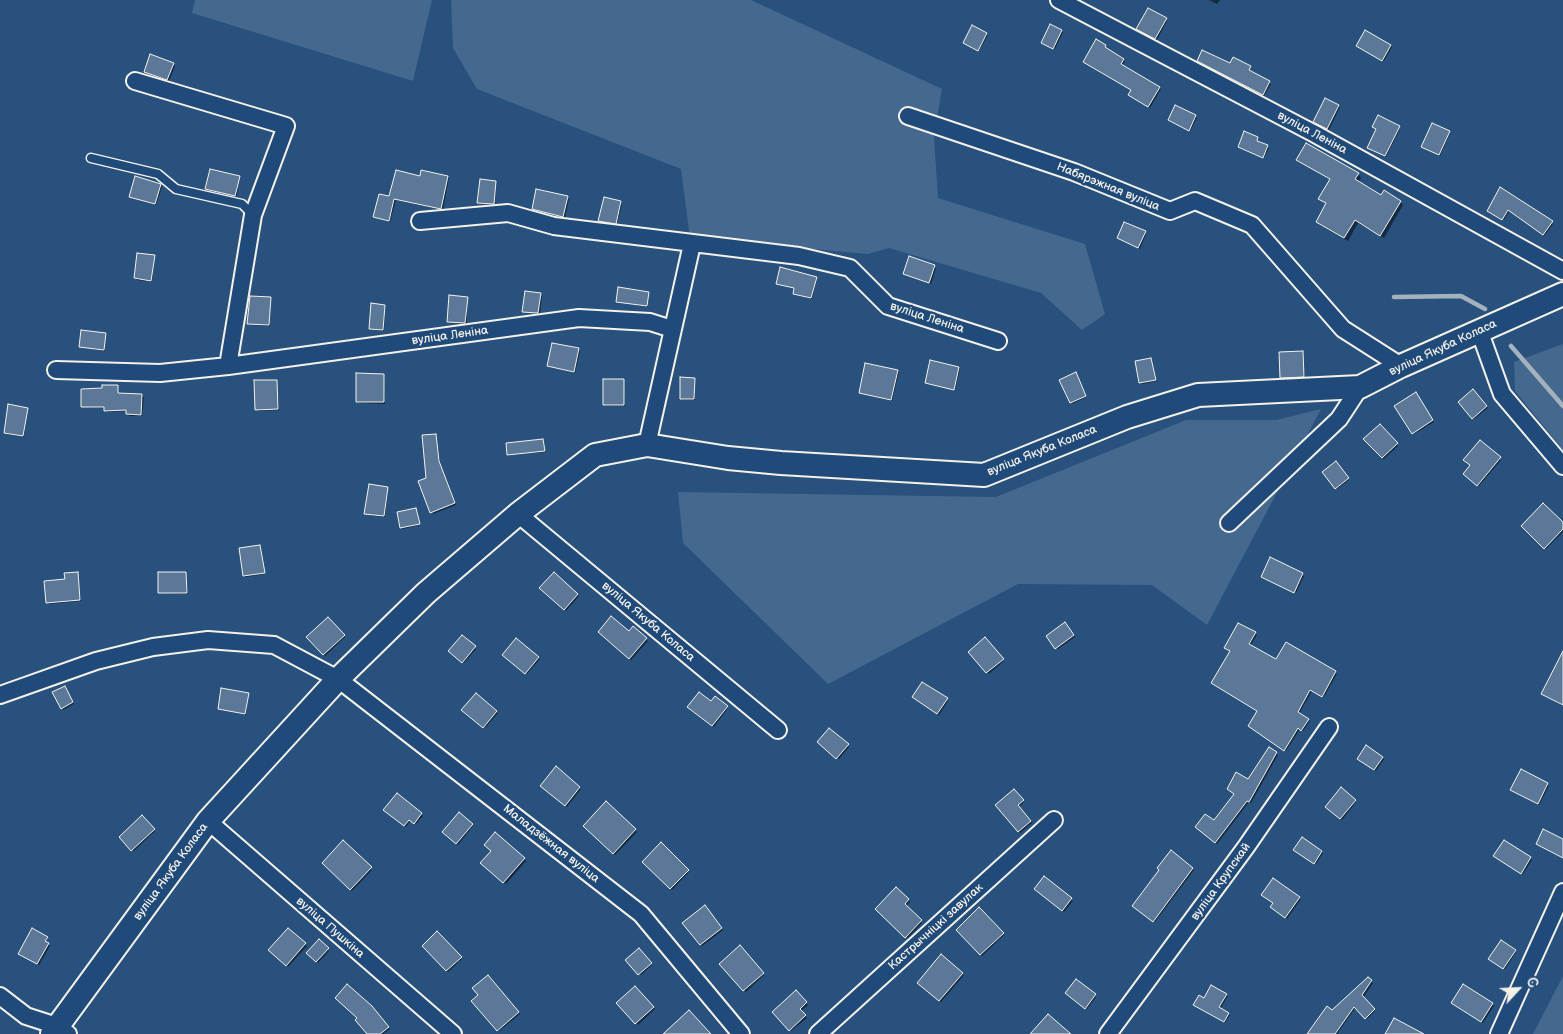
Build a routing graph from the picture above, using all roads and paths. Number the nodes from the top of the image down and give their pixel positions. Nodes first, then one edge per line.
1 (1059, 0) edge
2 (135, 81) dead end
3 (908, 116) dead end
4 (91, 158) dead end
5 (253, 215) junction
6 (420, 221) dead end
7 (692, 244) junction
8 (1563, 271) edge
9 (1563, 294) edge
10 (672, 329) junction
11 (1479, 330) junction
12 (998, 340) dead end
13 (228, 366) junction
14 (1401, 366) junction
15 (56, 370) dead end
16 (1360, 387) junction
17 (647, 445) junction
18 (1563, 466) edge
19 (518, 514) junction
20 (1229, 523) dead end
21 (338, 679) junction
22 (0, 695) edge
23 (1329, 727) dead end
24 (778, 730) dead end
25 (1054, 820) dead end
26 (208, 821) junction
27 (1563, 892) edge
28 (0, 996) edge
29 (59, 1031) edge
30 (453, 1034) edge
31 (741, 1034) edge
32 (818, 1034) edge
33 (1108, 1034) edge
34 (1499, 1034) edge

1 - 8 street, вуліца Леніна
2 - 5 street
3 - 14 street, Набярэжная вуліца
4 - 5 lane
5 - 13 street
6 - 7 street, вуліца Леніна
7 - 10 street
7 - 12 street, вуліца Леніна
9 - 11 street, вуліца Якуба Коласа
10 - 13 street, вуліца Леніна
10 - 17 street
11 - 14 street, вуліца Якуба Коласа
11 - 18 street
13 - 15 street, вуліца Леніна
14 - 16 street, вуліца Якуба Коласа
16 - 17 street, вуліца Якуба Коласа
16 - 20 street
17 - 19 street, вуліца Якуба Коласа
19 - 21 street, вуліца Якуба Коласа
19 - 24 street, вуліца Якуба Коласа
21 - 22 street
21 - 26 street, вуліца Якуба Коласа
21 - 31 street, Маладзёжная вуліца
23 - 33 street, вуліца Крупскай
25 - 32 street, Кастрычніцкі завулак
26 - 29 street, вуліца Якуба Коласа
26 - 30 street, вуліца Пушкіна
27 - 34 street
28 - 29 street, вуліца Якуба Коласа

